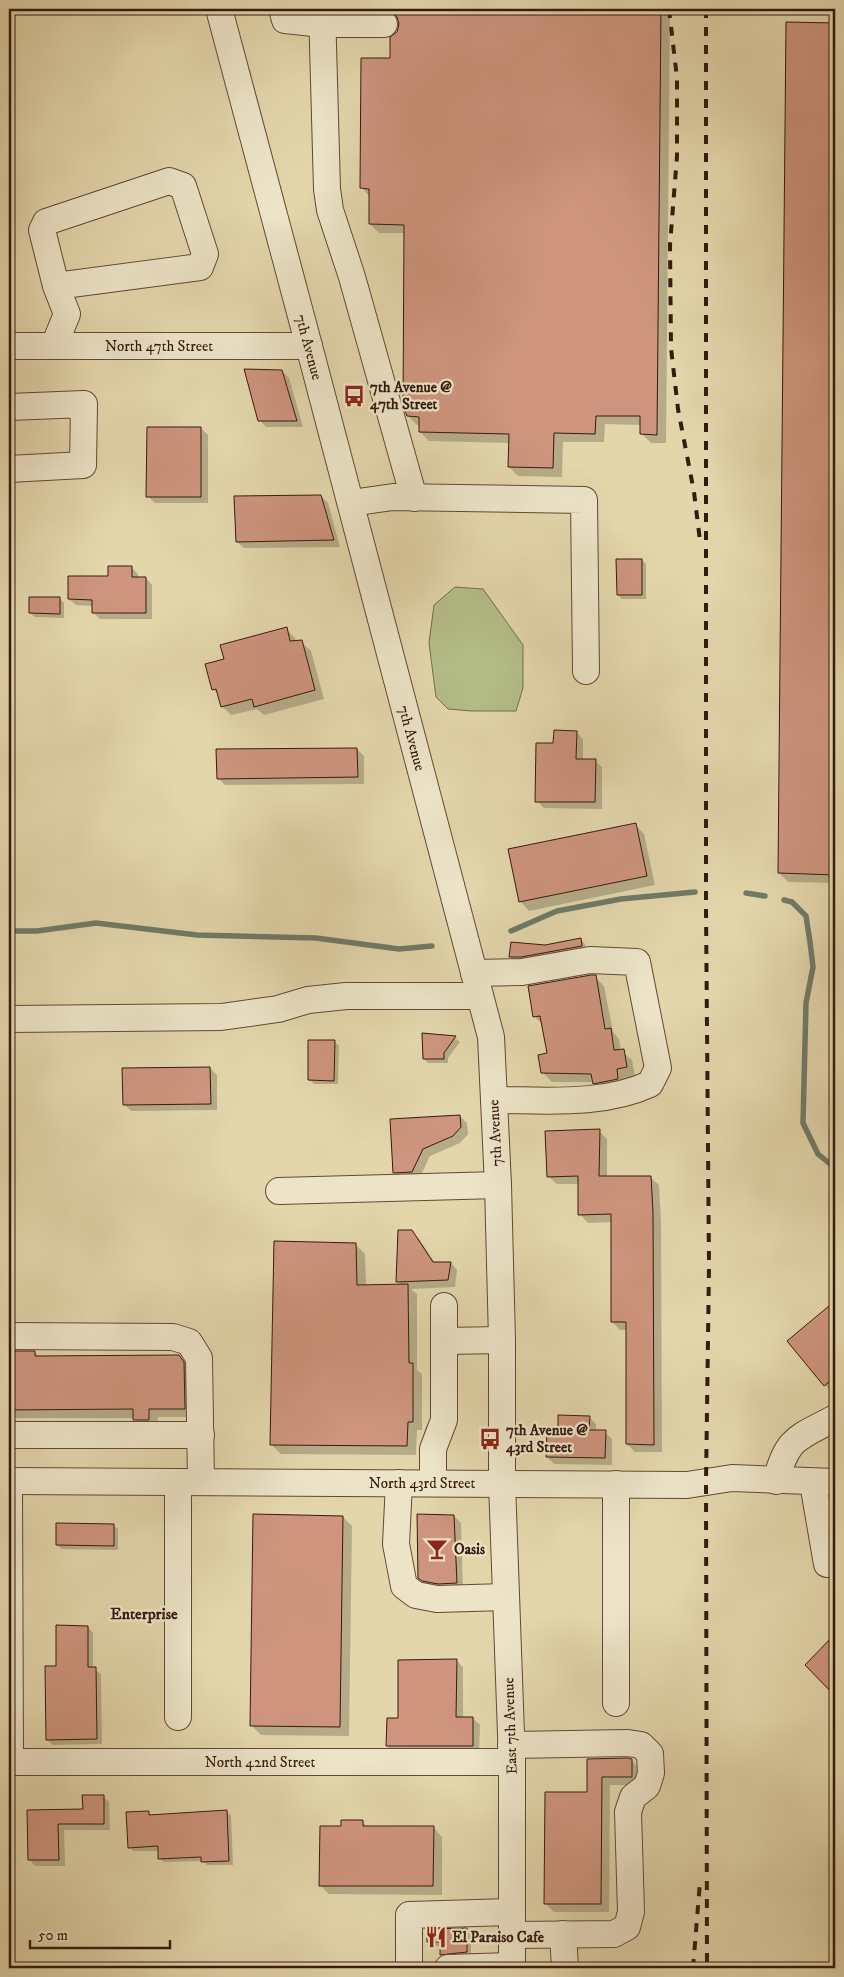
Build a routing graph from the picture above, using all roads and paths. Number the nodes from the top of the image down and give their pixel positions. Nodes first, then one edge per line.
1 (218, 9) edge
2 (282, 9) edge
3 (323, 17) edge
4 (384, 24) dead end
5 (56, 286) junction
6 (9, 346) edge
7 (54, 346) junction
8 (309, 346) junction
9 (9, 407) edge
10 (9, 468) edge
11 (414, 498) junction
12 (350, 503) junction
13 (586, 671) dead end
14 (477, 985) junction
15 (9, 1019) edge
16 (494, 1100) junction
17 (498, 1185) junction
18 (279, 1191) dead end
19 (444, 1306) dead end
20 (9, 1336) edge
21 (502, 1340) junction
22 (444, 1341) junction
23 (835, 1418) edge
24 (9, 1435) edge
25 (201, 1435) junction
26 (9, 1481) edge
27 (776, 1481) junction
28 (190, 1482) junction
29 (399, 1483) junction
30 (433, 1483) junction
31 (502, 1483) junction
32 (824, 1483) edge
33 (616, 1484) junction
34 (828, 1564) dead end
35 (506, 1597) junction
36 (616, 1703) dead end
37 (178, 1717) dead end
38 (512, 1753) junction
39 (9, 1762) edge
40 (512, 1923) junction
41 (563, 1934) junction
42 (512, 1967) edge
43 (409, 1968) edge
44 (448, 1968) edge
45 (565, 1968) edge

1 - 8 street, 7th Avenue
2 - 3 street
3 - 4 street
3 - 11 street
5 - 5 street
5 - 7 street
6 - 7 street, North 47th Street
7 - 8 street, North 47th Street
8 - 12 street, 7th Avenue
9 - 10 street
11 - 12 street
11 - 13 street
12 - 14 street, 7th Avenue
14 - 15 street
14 - 16 street, 7th Avenue
14 - 16 street
16 - 17 street, 7th Avenue
17 - 18 street
17 - 21 street, 7th Avenue
19 - 22 street
20 - 25 street
21 - 22 street
21 - 31 street, 7th Avenue
22 - 30 street
23 - 27 street
24 - 25 street
25 - 28 street
26 - 28 street, North 43rd Street
26 - 39 street
27 - 32 street, North 43rd Street
27 - 33 street, North 43rd Street
28 - 29 street, North 43rd Street
28 - 37 street
29 - 30 street, North 43rd Street
29 - 35 street
30 - 31 street, North 43rd Street
31 - 33 street, North 43rd Street
31 - 35 street, East 7th Avenue
32 - 34 street
33 - 36 street
35 - 38 street, East 7th Avenue
38 - 39 street, North 42nd Street
38 - 40 street, East 7th Avenue
38 - 41 street, North 42nd Street
40 - 41 street
40 - 42 street, East 7th Avenue
40 - 43 street
41 - 45 street
42 - 44 street

